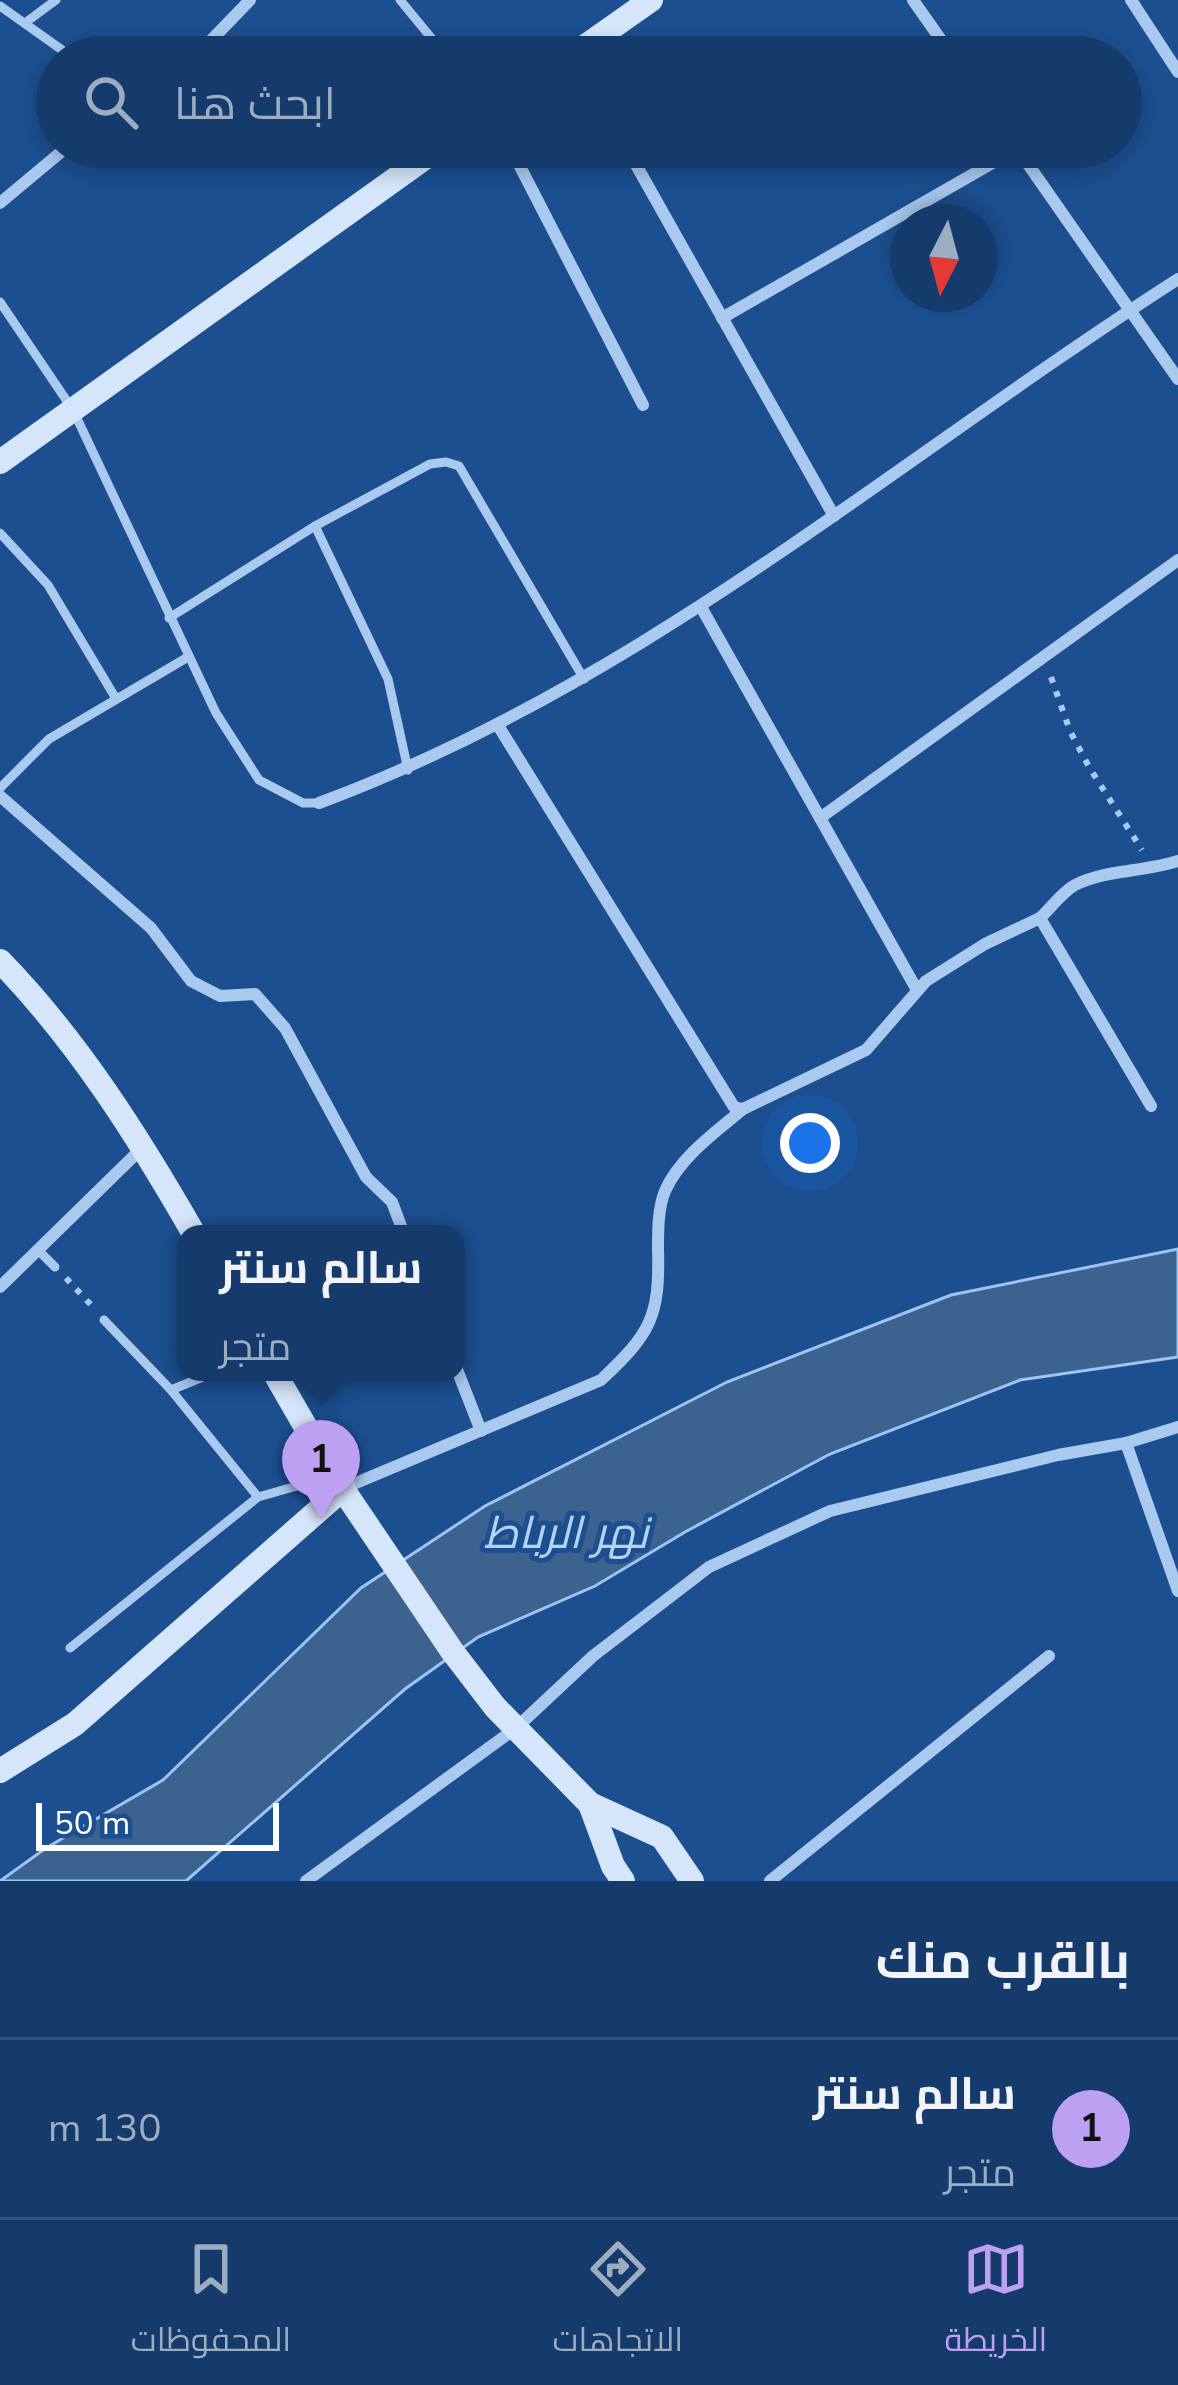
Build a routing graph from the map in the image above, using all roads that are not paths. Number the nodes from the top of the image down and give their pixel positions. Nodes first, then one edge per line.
1 (56, 0) edge
2 (250, 0) edge
3 (400, 0) edge
4 (651, 0) edge
5 (913, 0) edge
6 (1132, 0) edge
7 (0, 7) edge
8 (25, 23) junction
9 (43, 36) edge
10 (215, 36) edge
11 (430, 36) edge
12 (601, 36) edge
13 (938, 36) edge
14 (1178, 72) edge
15 (42, 168) edge
16 (411, 168) edge
17 (520, 168) edge
18 (638, 168) edge
19 (982, 168) edge
20 (1031, 168) edge
21 (0, 203) edge
22 (1178, 279) edge
23 (0, 302) edge
24 (1130, 310) junction
25 (722, 318) junction
26 (1178, 379) edge
27 (643, 405) dead end
28 (73, 410) junction
29 (0, 462) edge
30 (834, 516) junction
31 (315, 526) junction
32 (0, 533) edge
33 (1178, 560) edge
34 (701, 607) junction
35 (169, 618) junction
36 (188, 657) junction
37 (584, 679) junction
38 (115, 697) junction
39 (499, 727) junction
40 (408, 770) junction
41 (0, 792) edge
42 (320, 803) joint
43 (820, 818) junction
44 (1178, 860) edge
45 (1040, 918) junction
46 (0, 961) edge
47 (917, 990) junction
48 (1151, 1106) dead end
49 (743, 1109) junction
50 (143, 1148) junction
51 (189, 1225) edge
52 (401, 1225) edge
53 (38, 1250) junction
54 (55, 1267) road end
55 (0, 1287) edge
56 (104, 1320) road end
57 (192, 1381) edge
58 (279, 1381) edge
59 (461, 1381) edge
60 (171, 1390) junction
61 (1178, 1427) edge
62 (481, 1431) junction
63 (1126, 1444) junction
64 (346, 1491) junction
65 (258, 1497) junction
66 (1178, 1591) edge
67 (70, 1648) dead end
68 (1049, 1656) dead end
69 (516, 1728) junction
70 (0, 1771) edge
71 (590, 1804) junction
72 (306, 1881) edge
73 (623, 1881) edge
74 (692, 1881) edge
75 (770, 1881) edge

1 - 8 lane
2 - 10 street
3 - 11 lane
4 - 12 street
5 - 13 street
6 - 14 street
7 - 8 lane
8 - 9 lane
15 - 21 street
16 - 28 street
17 - 27 street
18 - 25 street
19 - 25 street
20 - 24 street
22 - 24 street
23 - 28 lane
24 - 26 street
24 - 30 street
25 - 30 street
28 - 29 street
28 - 35 lane
30 - 34 street
31 - 35 lane
31 - 37 lane
31 - 40 lane
32 - 38 lane
33 - 43 street
34 - 37 street
34 - 43 street
35 - 36 lane
36 - 38 lane
36 - 42 lane
37 - 39 street
38 - 41 lane
39 - 40 street
39 - 49 street
40 - 42 street
41 - 52 street
43 - 47 street
44 - 45 street
45 - 47 street
45 - 48 street
46 - 50 street
47 - 49 street
49 - 62 street
50 - 51 street
50 - 53 street
53 - 54 lane
53 - 55 street
56 - 60 lane
57 - 60 lane
58 - 64 street
59 - 62 street
60 - 65 lane
61 - 63 street
62 - 64 street
63 - 66 street
63 - 69 street
64 - 65 lane
64 - 69 street
64 - 70 street
65 - 67 lane
68 - 75 street
69 - 71 street
69 - 72 street
71 - 73 street
71 - 74 street

